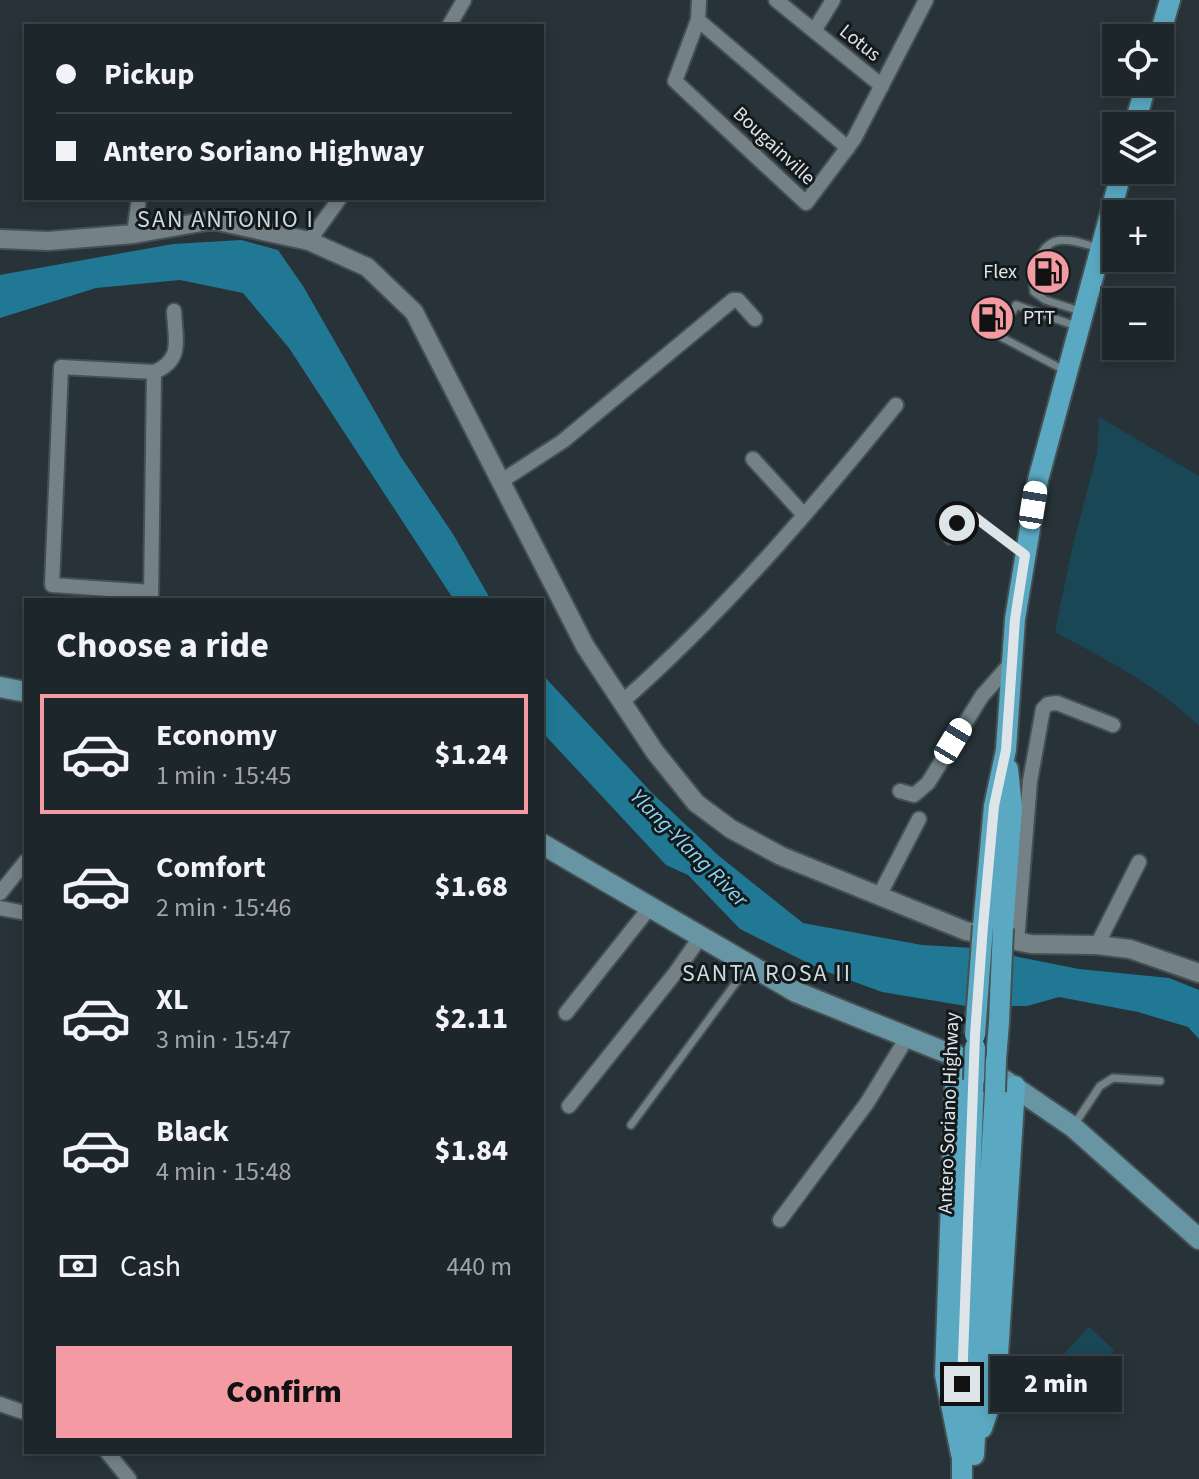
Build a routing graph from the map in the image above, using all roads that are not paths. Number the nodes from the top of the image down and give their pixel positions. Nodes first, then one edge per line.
1 (464, 0) edge
2 (699, 0) edge
3 (776, 0) edge
4 (833, 0) edge
5 (926, 0) edge
6 (1170, 0) edge
7 (698, 20) junction
8 (450, 24) edge
9 (1163, 24) edge
10 (814, 31) junction
11 (882, 86) junction
12 (848, 148) junction
13 (1118, 184) edge
14 (139, 200) edge
15 (339, 200) edge
16 (134, 234) junction
17 (0, 239) edge
18 (309, 241) junction
19 (1100, 248) junction
20 (174, 311) dead end
21 (1013, 311) dead end
22 (755, 319) dead end
23 (1080, 320) junction
24 (1004, 330) dead end
25 (1066, 371) junction
26 (154, 372) junction
27 (896, 405) dead end
28 (753, 459) dead end
29 (500, 482) junction
30 (804, 515) junction
31 (949, 540) dead end
32 (1025, 555) junction
33 (151, 596) edge
34 (1012, 662) junction
35 (0, 687) edge
36 (24, 692) edge
37 (622, 702) junction
38 (1113, 725) dead end
39 (900, 791) dead end
40 (919, 819) dead end
41 (544, 845) edge
42 (1139, 862) dead end
43 (24, 863) edge
44 (0, 893) edge
45 (879, 896) junction
46 (651, 906) junction
47 (0, 908) edge
48 (24, 913) edge
49 (1001, 932) junction
50 (701, 936) junction
51 (1097, 945) junction
52 (749, 965) junction
53 (1199, 973) edge
54 (566, 1013) dead end
55 (908, 1036) junction
56 (969, 1045) junction
57 (1160, 1081) dead end
58 (1015, 1086) junction
59 (569, 1106) dead end
60 (631, 1125) dead end
61 (1073, 1127) junction
62 (780, 1220) dead end
63 (1199, 1239) edge
64 (0, 1404) edge
65 (24, 1412) edge
66 (109, 1454) edge
67 (967, 1454) junction
68 (129, 1479) edge
69 (962, 1479) edge
70 (972, 1479) edge

1 - 8 street
2 - 7 street, Bougainville
3 - 10 street, Lotus
4 - 10 street
5 - 11 street, Bougainville
6 - 9 main road
7 - 12 street
7 - 12 street, Bougainville
10 - 11 street, Lotus
11 - 12 street, Bougainville
13 - 19 main road, Antero Soriano Highway
14 - 16 street
15 - 18 street
16 - 17 street
16 - 18 street
18 - 29 street
19 - 23 main road, Antero Soriano Highway
19 - 23 lane
20 - 26 street
21 - 23 lane
22 - 29 street
23 - 25 main road, Antero Soriano Highway
24 - 25 lane
25 - 32 main road, Antero Soriano Highway
26 - 33 street
26 - 33 street
27 - 30 street
28 - 30 street
29 - 37 street
30 - 37 street
31 - 32 lane
32 - 34 main road, Antero Soriano Highway
34 - 39 street
34 - 49 main road, Antero Soriano Highway
35 - 36 main road
37 - 45 street
38 - 49 street
40 - 45 street
41 - 46 main road
42 - 51 street
43 - 44 street
45 - 49 street
46 - 50 main road
46 - 54 street
47 - 48 street
49 - 51 street
49 - 56 main road, Antero Soriano Highway, bridge
49 - 67 main road, Antero Soriano Highway, bridge
50 - 52 main road
50 - 59 street
51 - 53 street
52 - 55 main road
52 - 60 lane
55 - 56 main road
55 - 62 street
56 - 58 main road
56 - 67 main road, Antero Soriano Highway, bridge
56 - 67 main road
57 - 61 lane
58 - 61 main road
58 - 67 main road
61 - 63 main road
64 - 65 street
66 - 68 street
67 - 69 main road, Antero Soriano Highway
67 - 70 main road, Antero Soriano Highway

